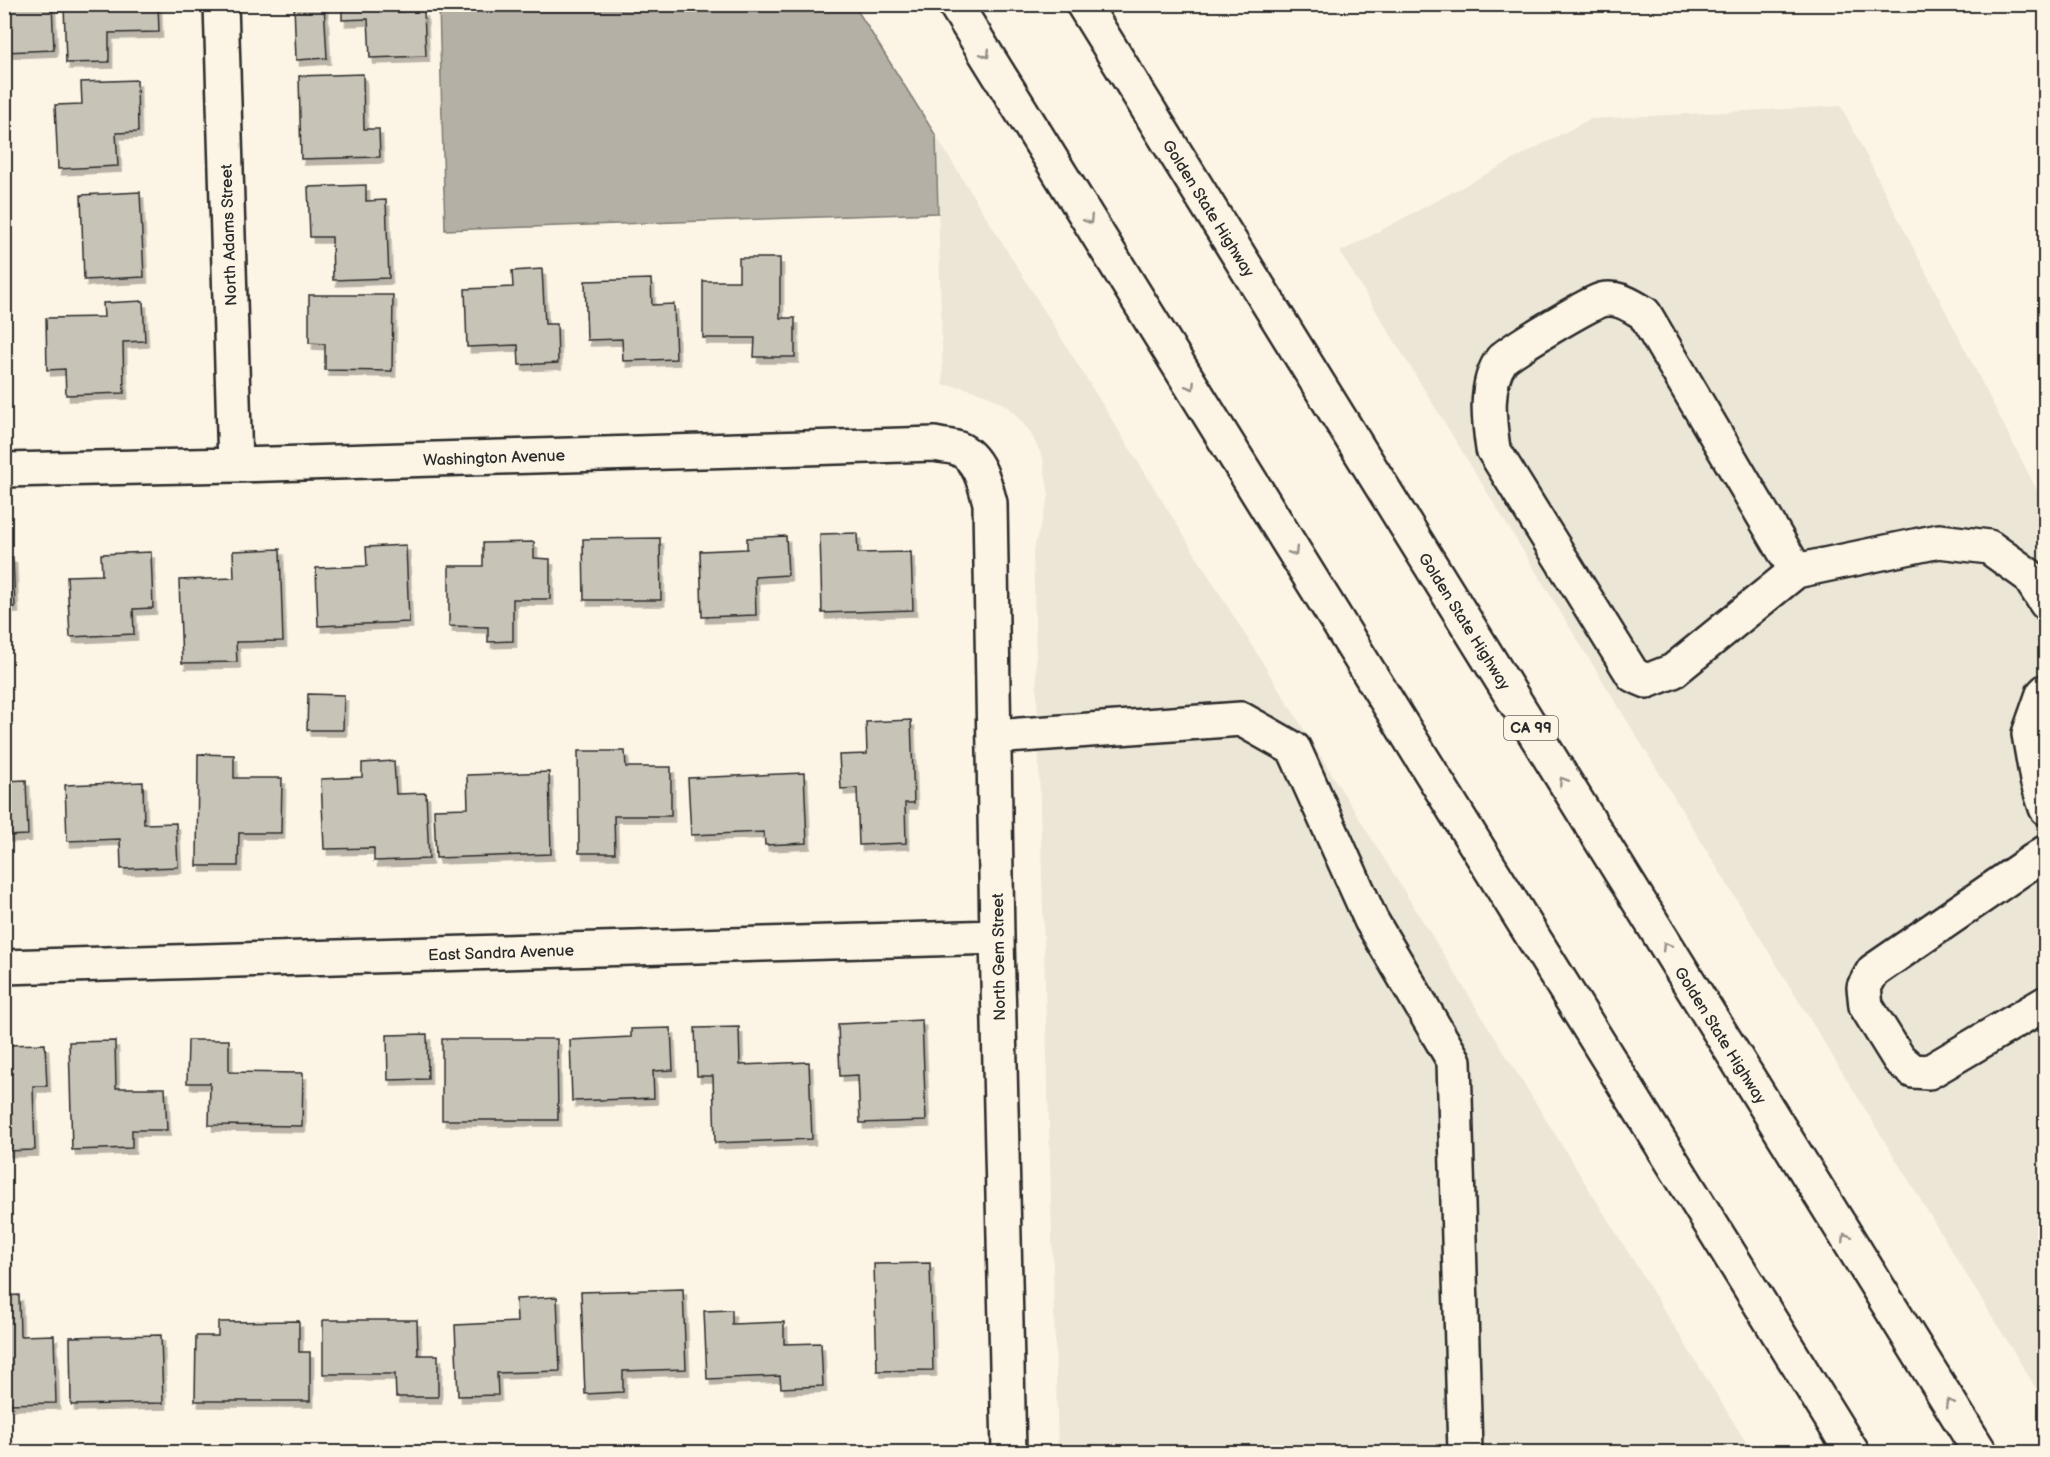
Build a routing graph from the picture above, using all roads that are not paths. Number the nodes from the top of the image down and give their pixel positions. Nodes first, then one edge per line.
1 (221, 4) edge
2 (955, 4) edge
3 (1083, 4) edge
4 (235, 465) junction
5 (976, 465) joint
6 (4, 470) edge
7 (1796, 572) junction
8 (2046, 603) edge
9 (2046, 691) edge
10 (994, 737) junction
11 (2046, 808) edge
12 (2046, 852) edge
13 (997, 937) junction
14 (4, 967) edge
15 (2046, 1003) edge
16 (1009, 1452) edge
17 (1465, 1452) edge
18 (1852, 1452) edge
19 (1980, 1452) edge

1 - 4 main road, North Adams Street
2 -> 18 main road
19 -> 3 main road, Golden State Highway / CA 99
4 - 5 main road, Washington Avenue
4 - 6 main road, Washington Avenue
5 - 10 main road, North Gem Street
7 - 7 main road
7 - 8 main road
9 - 11 main road
10 - 13 main road, North Gem Street
10 - 17 main road
12 - 15 main road
13 - 14 main road, East Sandra Avenue
13 - 16 main road, North Gem Street

